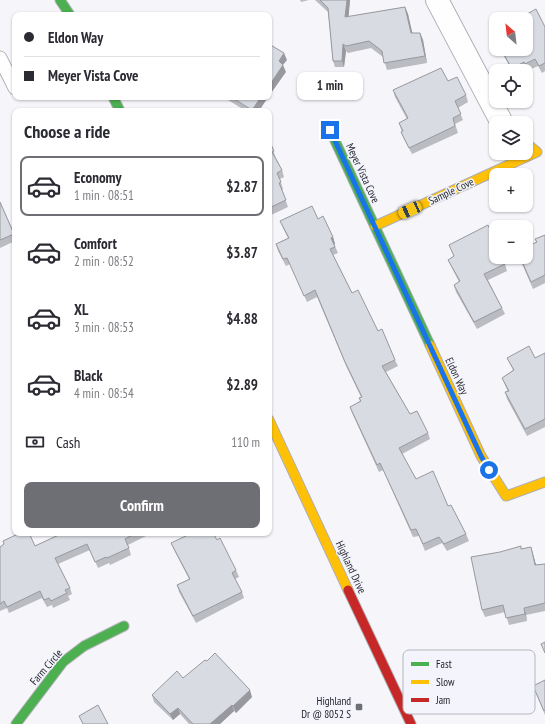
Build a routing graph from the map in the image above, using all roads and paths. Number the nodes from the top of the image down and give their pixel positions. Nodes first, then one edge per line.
1 (60, 0) edge
2 (437, 0) edge
3 (68, 12) edge
4 (0, 58) edge
5 (12, 82) edge
6 (498, 116) edge
7 (330, 130) dead end
8 (519, 160) edge
9 (374, 226) junction
10 (272, 426) edge
11 (545, 482) edge
12 (124, 626) dead end
13 (403, 707) edge
14 (406, 714) edge
15 (16, 724) edge
16 (411, 724) edge

1 - 3 street
2 - 6 street
4 - 5 lane
7 - 9 street, Meyer Vista Cove
8 - 9 street, Sample Cove
9 - 11 street, Eldon Way
10 - 13 street, Highland Drive
12 - 15 street, Farm Circle
14 - 16 street, Highland Drive

